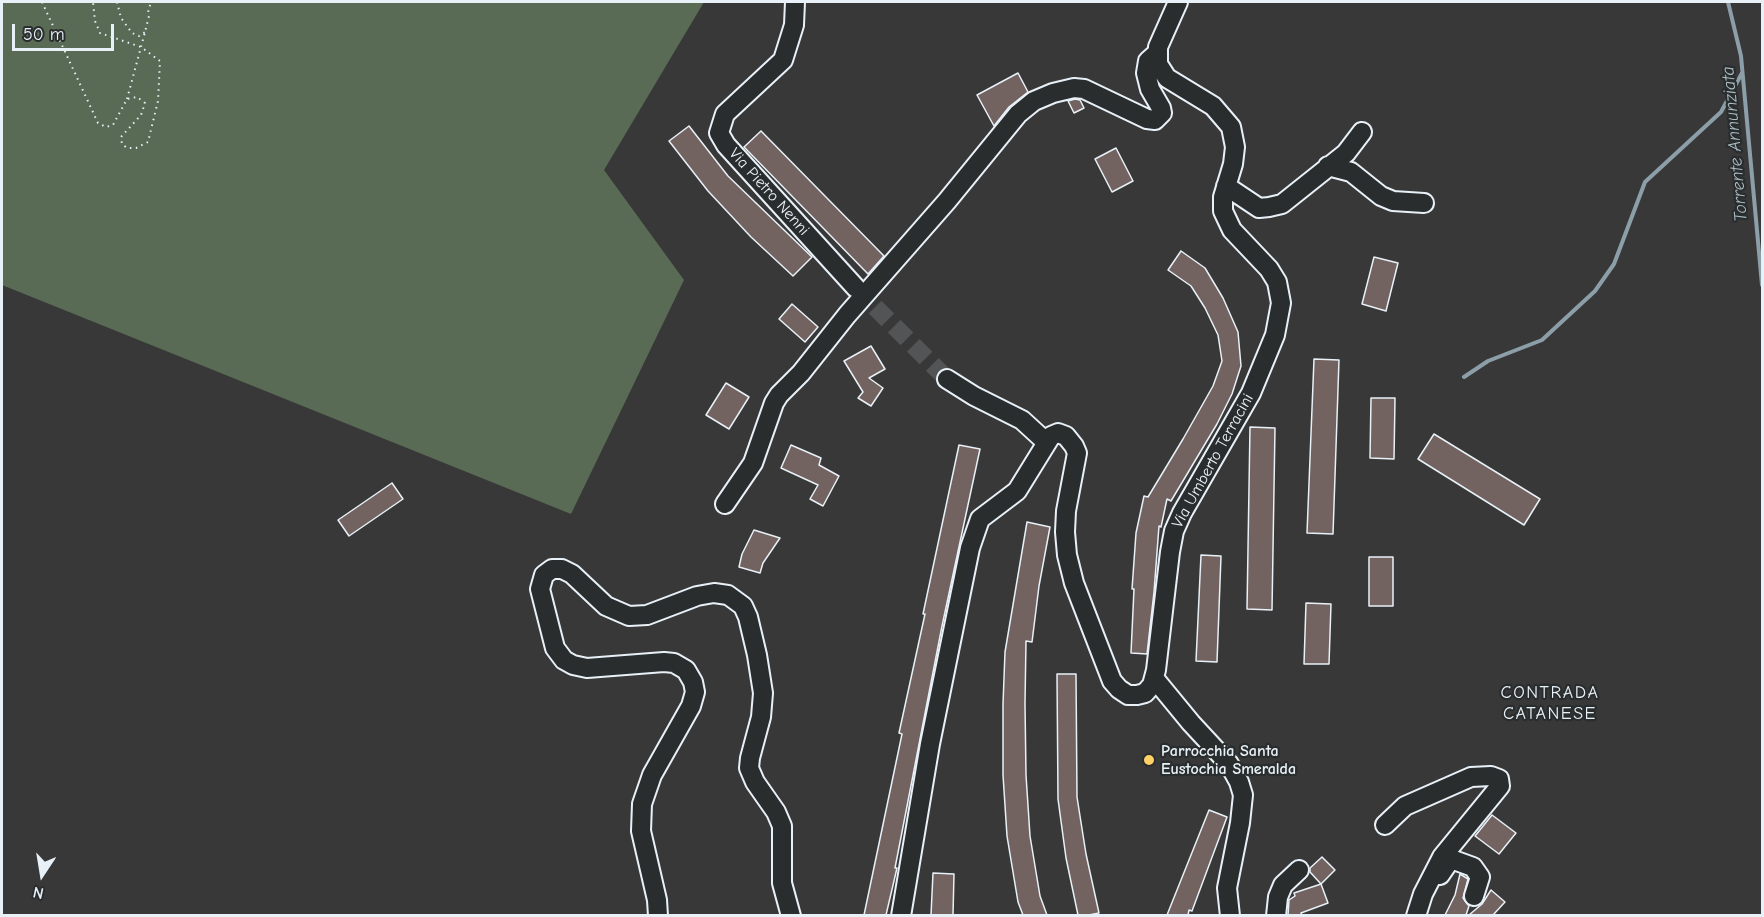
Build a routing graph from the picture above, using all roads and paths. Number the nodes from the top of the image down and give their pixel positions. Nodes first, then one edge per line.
1 (42, 2) edge
2 (93, 2) edge
3 (117, 2) edge
4 (152, 2) edge
5 (795, 2) edge
6 (1178, 2) edge
7 (146, 32) junction
8 (141, 47) junction
9 (1157, 52) junction
10 (127, 99) junction
11 (1362, 132) dead end
12 (1328, 166) junction
13 (1226, 186) junction
14 (1424, 202) dead end
15 (856, 288) tunnel mouth
16 (947, 379) tunnel mouth
17 (1046, 442) junction
18 (725, 504) dead end
19 (1154, 678) junction
20 (1385, 825) dead end
21 (1299, 870) dead end
22 (1423, 894) junction
23 (1474, 896) dead end
24 (658, 915) edge
25 (791, 915) edge
26 (901, 915) edge
27 (1230, 915) edge
28 (1276, 915) edge
29 (1416, 915) edge

1 - 10 path
2 - 8 path
3 - 7 path
4 - 7 path
5 - 15 street, Via Pietro Nenni
6 - 9 street
7 - 8 path
8 - 10 path
8 - 10 path
9 - 13 street, Via Umberto Terracini
9 - 18 street
11 - 12 street
12 - 13 street
12 - 14 street
13 - 19 street, Via Umberto Terracini
16 - 17 street
17 - 19 street
17 - 26 street
19 - 27 street
20 - 22 street
21 - 28 street
22 - 23 street
22 - 29 street
24 - 25 street

